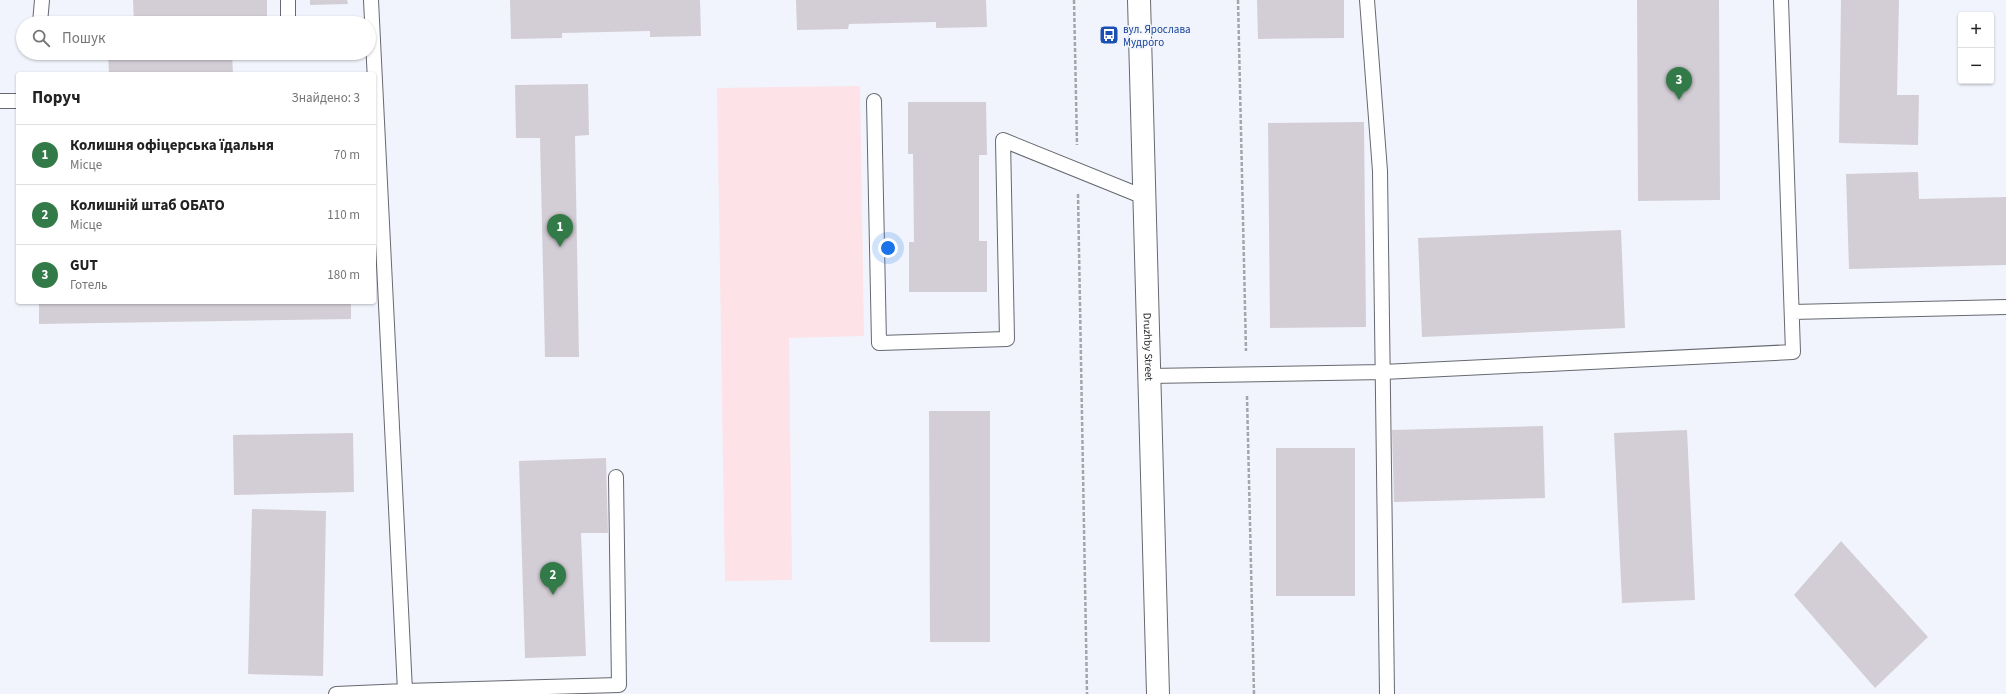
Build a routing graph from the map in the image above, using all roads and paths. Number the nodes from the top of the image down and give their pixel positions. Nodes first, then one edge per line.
1 (42, 0) edge
2 (288, 0) edge
3 (371, 0) edge
4 (1074, 0) edge
5 (1139, 0) edge
6 (1238, 0) edge
7 (1367, 0) edge
8 (1781, 0) edge
9 (41, 16) edge
10 (288, 16) edge
11 (372, 16) edge
12 (374, 60) edge
13 (374, 72) edge
14 (0, 101) edge
15 (16, 101) edge
16 (874, 101) dead end
17 (376, 112) edge
18 (1077, 170) junction
19 (1144, 197) junction
20 (2006, 307) edge
21 (1792, 312) junction
22 (1383, 372) junction
23 (1246, 374) junction
24 (1149, 376) junction
25 (616, 477) dead end
26 (405, 691) junction
27 (336, 694) edge
28 (1086, 694) edge
29 (1158, 694) edge
30 (1254, 694) edge
31 (1387, 694) edge

1 - 9 lane
2 - 10 lane
3 - 11 lane
4 - 18 path
5 - 19 street, Druzhby Street
6 - 23 path
7 - 22 lane
8 - 21 lane
12 - 13 lane
14 - 15 lane
16 - 18 lane
17 - 26 lane
18 - 19 lane
18 - 28 path
19 - 24 street, Druzhby Street
20 - 21 lane
21 - 22 lane
22 - 23 lane
22 - 31 lane
23 - 24 lane
23 - 30 path
24 - 29 street, Druzhby Street
25 - 26 lane
26 - 27 lane

